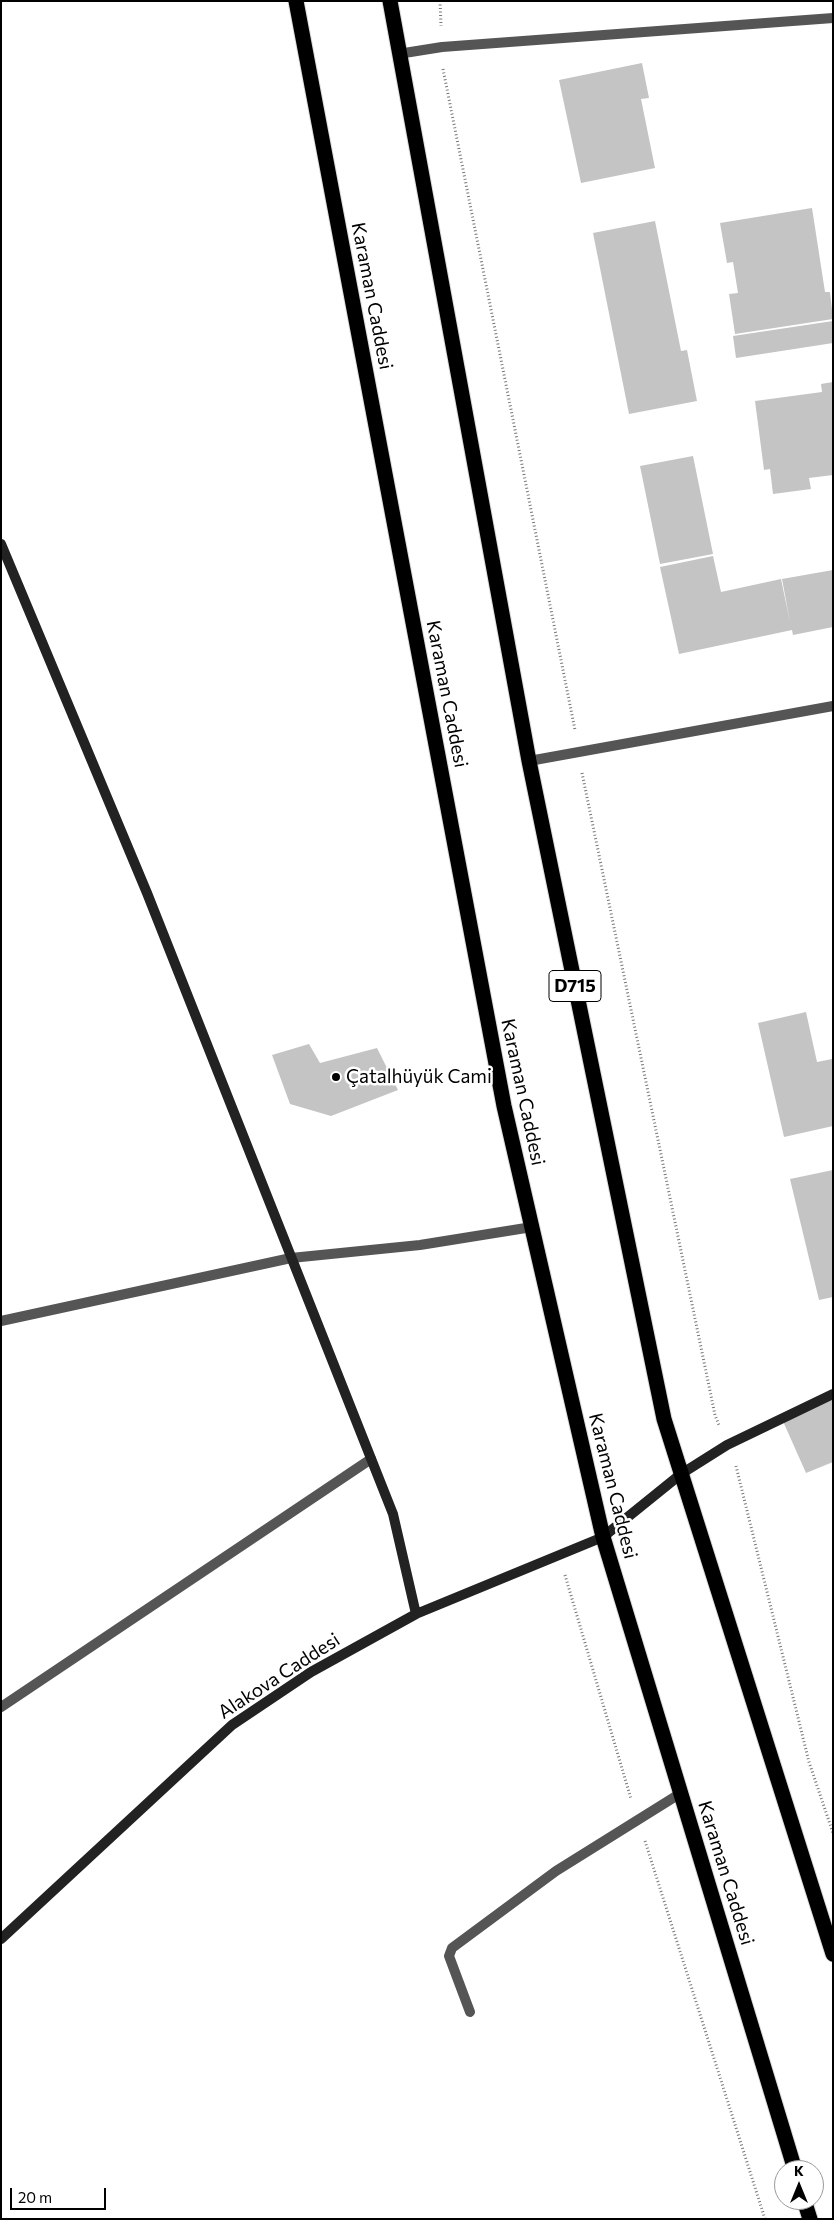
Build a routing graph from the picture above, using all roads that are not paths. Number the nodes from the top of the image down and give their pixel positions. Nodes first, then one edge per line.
1 (296, 1) edge
2 (390, 1) edge
3 (833, 18) edge
4 (398, 54) junction
5 (1, 544) edge
6 (833, 706) edge
7 (529, 761) junction
8 (532, 1227) junction
9 (291, 1258) junction
10 (1, 1321) edge
11 (833, 1394) edge
12 (371, 1459) junction
13 (681, 1474) junction
14 (603, 1537) junction
15 (416, 1614) junction
16 (1, 1706) edge
17 (681, 1794) junction
18 (830, 1934) edge
19 (1, 1939) edge
20 (833, 1954) edge
21 (470, 2012) dead end
22 (792, 2160) edge

1 - 8 highway, Karaman Caddesi
2 - 4 highway, D715
3 - 4 street
4 - 7 highway, D715
5 - 9 street
6 - 7 street
7 - 13 highway, D715
8 - 9 street
8 - 14 highway, Karaman Caddesi
9 - 10 street
9 - 12 street
11 - 13 street, Alakova Caddesi
12 - 15 street
12 - 16 street
13 - 14 street, Alakova Caddesi
13 - 18 highway, D715
14 - 15 street, Alakova Caddesi
14 - 17 highway, Karaman Caddesi
15 - 19 street, Alakova Caddesi
17 - 21 street
17 - 22 highway, Karaman Caddesi
18 - 20 highway, D715

